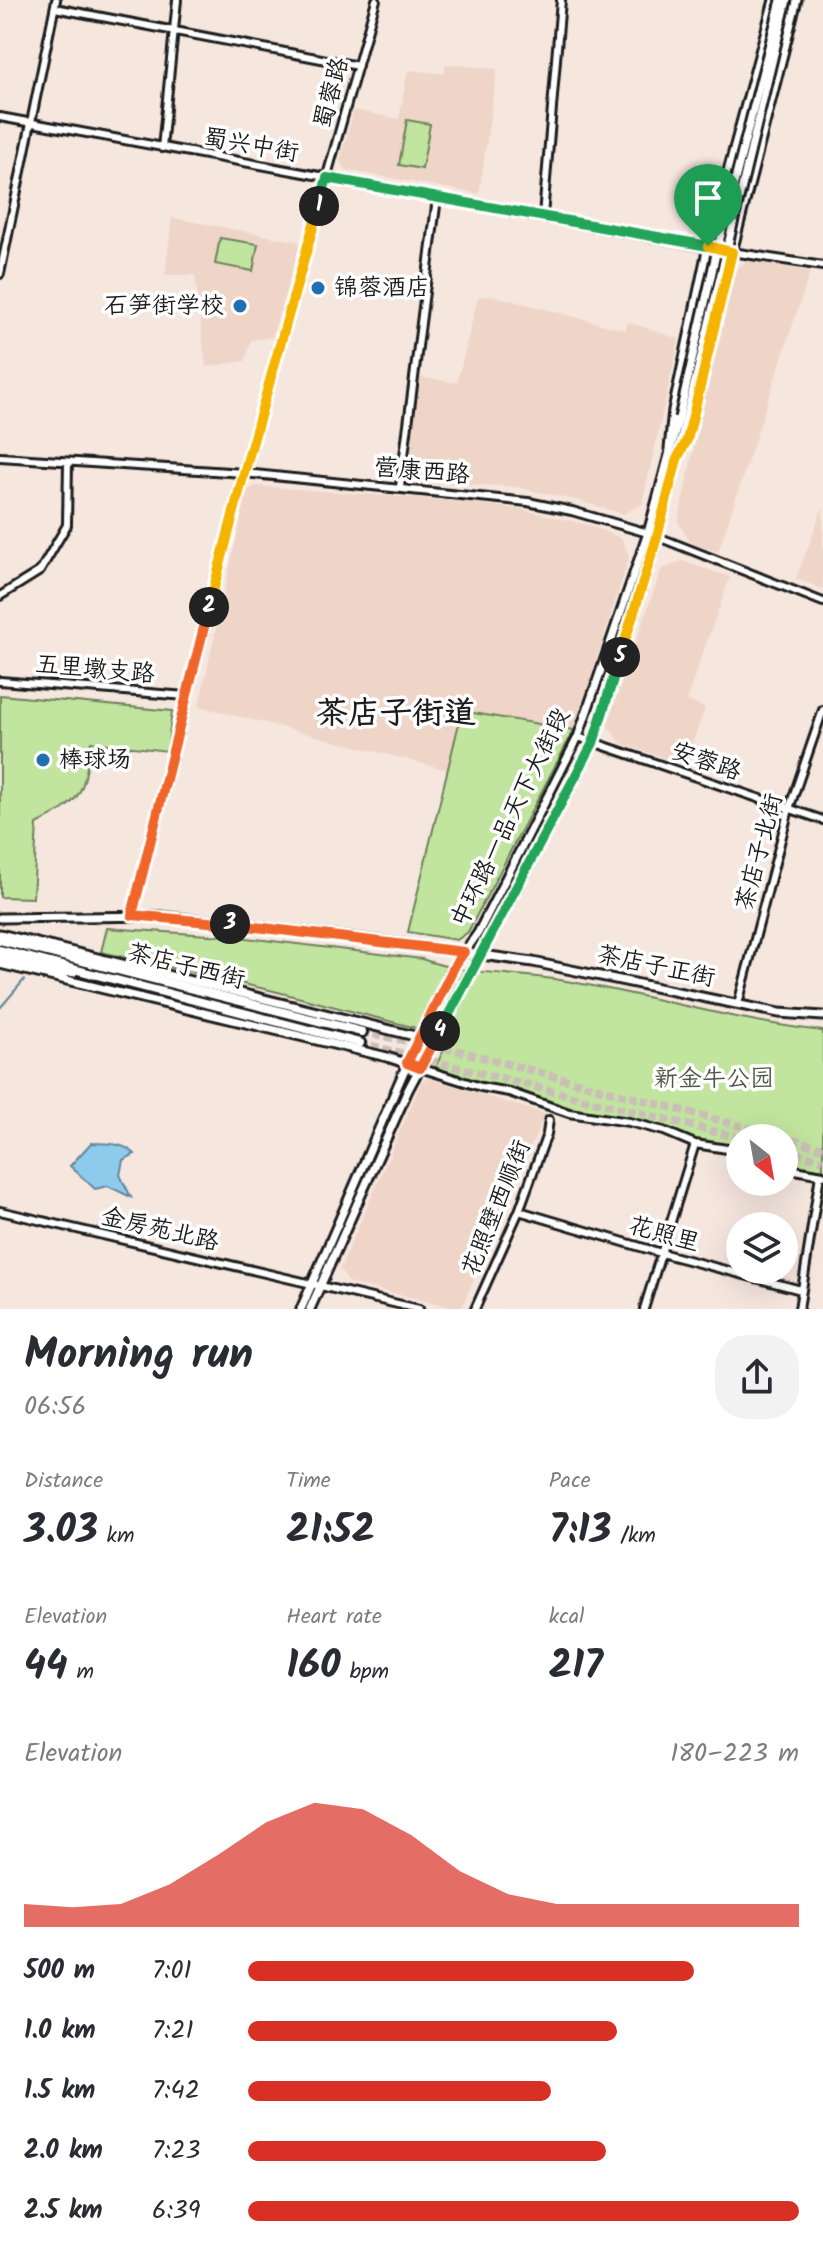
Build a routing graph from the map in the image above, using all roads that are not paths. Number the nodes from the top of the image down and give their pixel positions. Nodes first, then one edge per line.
1 (177, 0) edge
2 (376, 0) edge
3 (561, 0) edge
4 (774, 0) edge
5 (781, 0) edge
6 (787, 0) edge
7 (797, 0) edge
8 (56, 4) edge
9 (175, 31) junction
10 (358, 66) junction
11 (0, 117) edge
12 (31, 122) junction
13 (162, 148) junction
14 (327, 178) junction
15 (437, 198) junction
16 (543, 216) junction
17 (708, 246) junction
18 (732, 252) junction
19 (823, 266) edge
20 (0, 274) edge
21 (683, 419) junction
22 (0, 457) edge
23 (677, 459) junction
24 (68, 462) junction
25 (668, 463) junction
26 (244, 473) junction
27 (400, 487) junction
28 (648, 533) junction
29 (657, 537) junction
30 (1, 596) edge
31 (823, 602) edge
32 (0, 606) edge
33 (0, 681) edge
34 (186, 696) junction
35 (823, 710) edge
36 (578, 737) junction
37 (593, 743) junction
38 (789, 809) junction
39 (823, 820) edge
40 (132, 915) junction
41 (0, 918) edge
42 (0, 934) edge
43 (0, 940) edge
44 (0, 950) edge
45 (464, 952) junction
46 (481, 955) junction
47 (0, 961) edge
48 (90, 973) junction
49 (71, 979) junction
50 (156, 989) junction
51 (738, 1004) junction
52 (823, 1016) edge
53 (362, 1032) tunnel mouth
54 (420, 1037) junction
55 (435, 1041) junction
56 (360, 1043) tunnel mouth
57 (407, 1063) junction
58 (420, 1068) junction
59 (549, 1120) dead end
60 (695, 1144) junction
61 (726, 1149) edge
62 (798, 1171) edge
63 (821, 1175) edge
64 (0, 1211) edge
65 (519, 1211) junction
66 (661, 1253) junction
67 (317, 1284) junction
68 (801, 1290) junction
69 (301, 1309) edge
70 (310, 1309) edge
71 (419, 1309) edge
72 (475, 1309) edge
73 (644, 1309) edge
74 (799, 1309) edge

1 - 9 street
2 - 10 street, 蜀蓉路
3 - 16 street
4 - 17 main road, 中环路一品天下大街段
5 - 21 main road, bridge
6 - 21 main road, bridge
7 - 18 main road, 中环路一品天下大街段
8 - 9 street
8 - 12 street
9 - 10 street
9 - 13 street
10 - 14 street, 蜀蓉路
11 - 12 street, 蜀兴中街
12 - 13 street, 蜀兴中街
12 - 20 street
13 - 14 street, 蜀兴中街
14 - 15 street, 蜀兴中街
14 - 26 street, 蜀蓉路
15 - 16 street, 蜀兴中街
15 - 27 street
16 - 17 street, 蜀兴中街
17 - 18 street, 蜀兴中街
17 - 25 main road, 中环路一品天下大街段
18 - 19 street, 蜀兴中街
18 - 23 main road, 中环路一品天下大街段
21 - 23 main road, 中环路一品天下大街段
21 - 25 main road, 中环路一品天下大街段
22 - 24 street, 营康西路
23 - 29 main road, 中环路一品天下大街段
24 - 26 street, 营康西路
24 - 30 street
25 - 28 main road, 中环路一品天下大街段
26 - 27 street, 营康西路
26 - 34 street, 蜀蓉路
27 - 28 street, 营康西路
28 - 29 street, 营康西路
28 - 36 main road, 中环路一品天下大街段
29 - 31 street, 营康西路
29 - 37 main road, 中环路一品天下大街段
30 - 32 street
33 - 34 street, 五里墩支路
34 - 40 street, 蜀蓉路
35 - 38 street, 茶店子北街
36 - 37 street, 安蓉路
36 - 45 main road, 中环路一品天下大街段
37 - 38 street, 安蓉路
37 - 46 main road, 中环路一品天下大街段
38 - 39 street, 安蓉路
38 - 51 street, 茶店子北街
40 - 41 main road
40 - 45 main road
42 - 54 main road
43 - 53 highway, 茶店子西街
44 - 48 highway
45 - 46 main road, 茶店子正街
45 - 54 main road, 中环路一品天下大街段
46 - 51 main road, 茶店子正街
46 - 55 main road, 中环路一品天下大街段
47 - 48 highway
47 - 49 main road
48 - 50 highway
49 - 50 main road
49 - 57 main road
50 - 56 highway
51 - 52 main road, 茶店子正街
54 - 55 main road
54 - 57 main road, 中环路一品天下大街段
55 - 58 main road, 中环路一品天下大街段
57 - 58 main road
57 - 67 main road, 中环路一品天下大街段
58 - 60 street
58 - 67 main road, 中环路一品天下大街段
59 - 65 street, 花照壁西顺街
60 - 61 street
60 - 66 street
62 - 63 street
63 - 68 street
64 - 67 street, 金房苑北路
65 - 66 street, 花照里
65 - 72 street, 花照壁西顺街
66 - 68 street, 花照里
66 - 73 street
67 - 69 main road, 中环路一品天下大街段
67 - 70 main road, 中环路一品天下大街段
67 - 71 street, 金房苑北路
68 - 74 street

